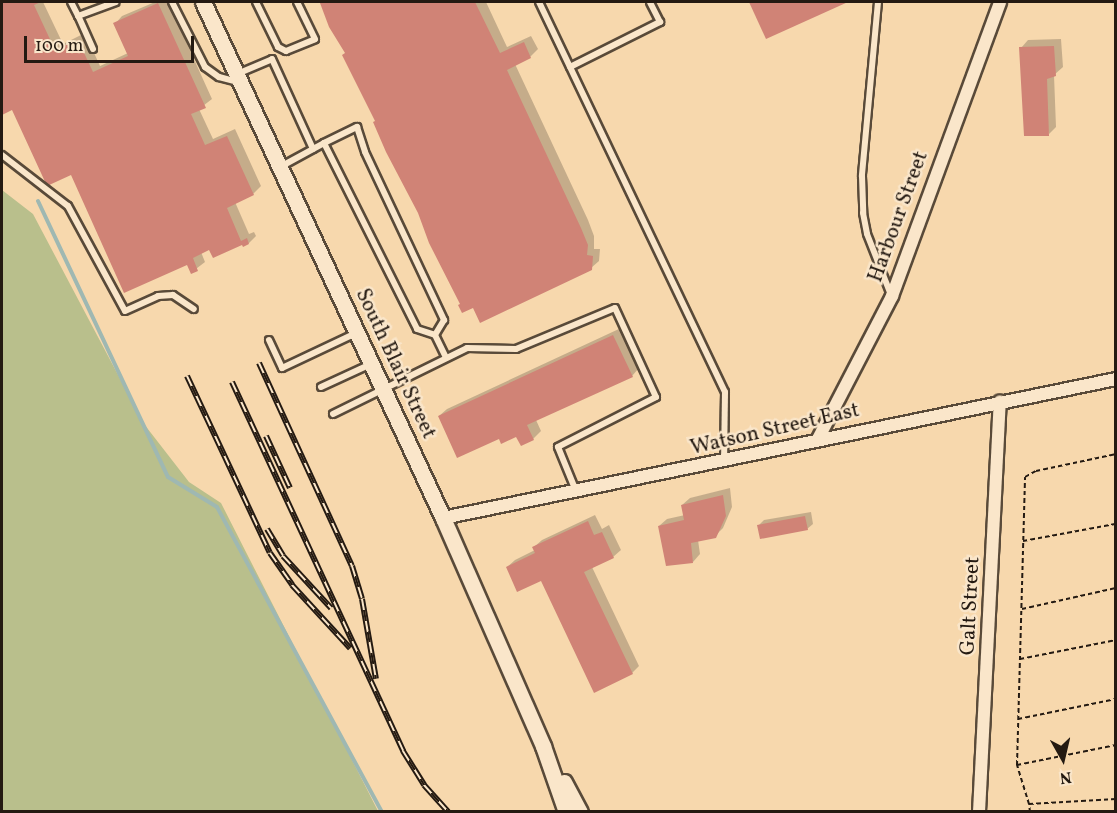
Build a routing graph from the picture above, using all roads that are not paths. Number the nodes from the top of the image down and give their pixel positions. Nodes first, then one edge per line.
1 (71, 2) edge
2 (116, 2) edge
3 (172, 2) edge
4 (203, 2) edge
5 (256, 2) edge
6 (297, 2) edge
7 (539, 2) edge
8 (650, 2) edge
9 (878, 2) edge
10 (1000, 2) edge
11 (78, 16) junction
12 (278, 47) junction
13 (93, 50) dead end
14 (272, 59) junction
15 (570, 67) junction
16 (239, 79) junction
17 (324, 143) junction
18 (312, 149) junction
19 (2, 155) edge
20 (280, 167) junction
21 (891, 296) junction
22 (194, 309) dead end
23 (357, 332) junction
24 (435, 335) junction
25 (269, 340) dead end
26 (446, 358) junction
27 (372, 364) junction
28 (1116, 379) edge
29 (321, 387) dead end
30 (384, 390) junction
31 (1000, 402) junction
32 (333, 414) dead end
33 (818, 439) junction
34 (724, 462) junction
35 (577, 491) junction
36 (443, 518) junction
37 (543, 746) junction
38 (566, 812) edge
39 (580, 812) edge
40 (979, 812) edge

1 - 11 lane
2 - 11 lane
3 - 16 lane
4 - 16 street, South Blair Street
5 - 12 lane
6 - 12 lane
7 - 15 lane
8 - 15 lane
9 - 21 lane
10 - 21 street, Harbour Street
11 - 13 lane
12 - 14 lane
14 - 16 lane
14 - 18 lane
15 - 34 lane
16 - 20 street, South Blair Street
17 - 18 lane
17 - 24 lane
17 - 24 lane
18 - 20 lane
19 - 22 lane
20 - 23 street, South Blair Street
21 - 33 street, Harbour Street
23 - 25 lane
23 - 27 street, South Blair Street
24 - 26 lane
26 - 30 lane
26 - 35 lane
27 - 29 lane
27 - 30 street, South Blair Street
28 - 31 street, Watson Street East
30 - 32 lane
30 - 36 street, South Blair Street
31 - 33 street, Watson Street East
31 - 40 street, Galt Street
33 - 34 street, Watson Street East
34 - 35 street, Watson Street East
35 - 36 street, Watson Street East
36 - 37 street, South Blair Street
37 - 38 street, South Blair Street
37 - 39 street, South Blair Street

